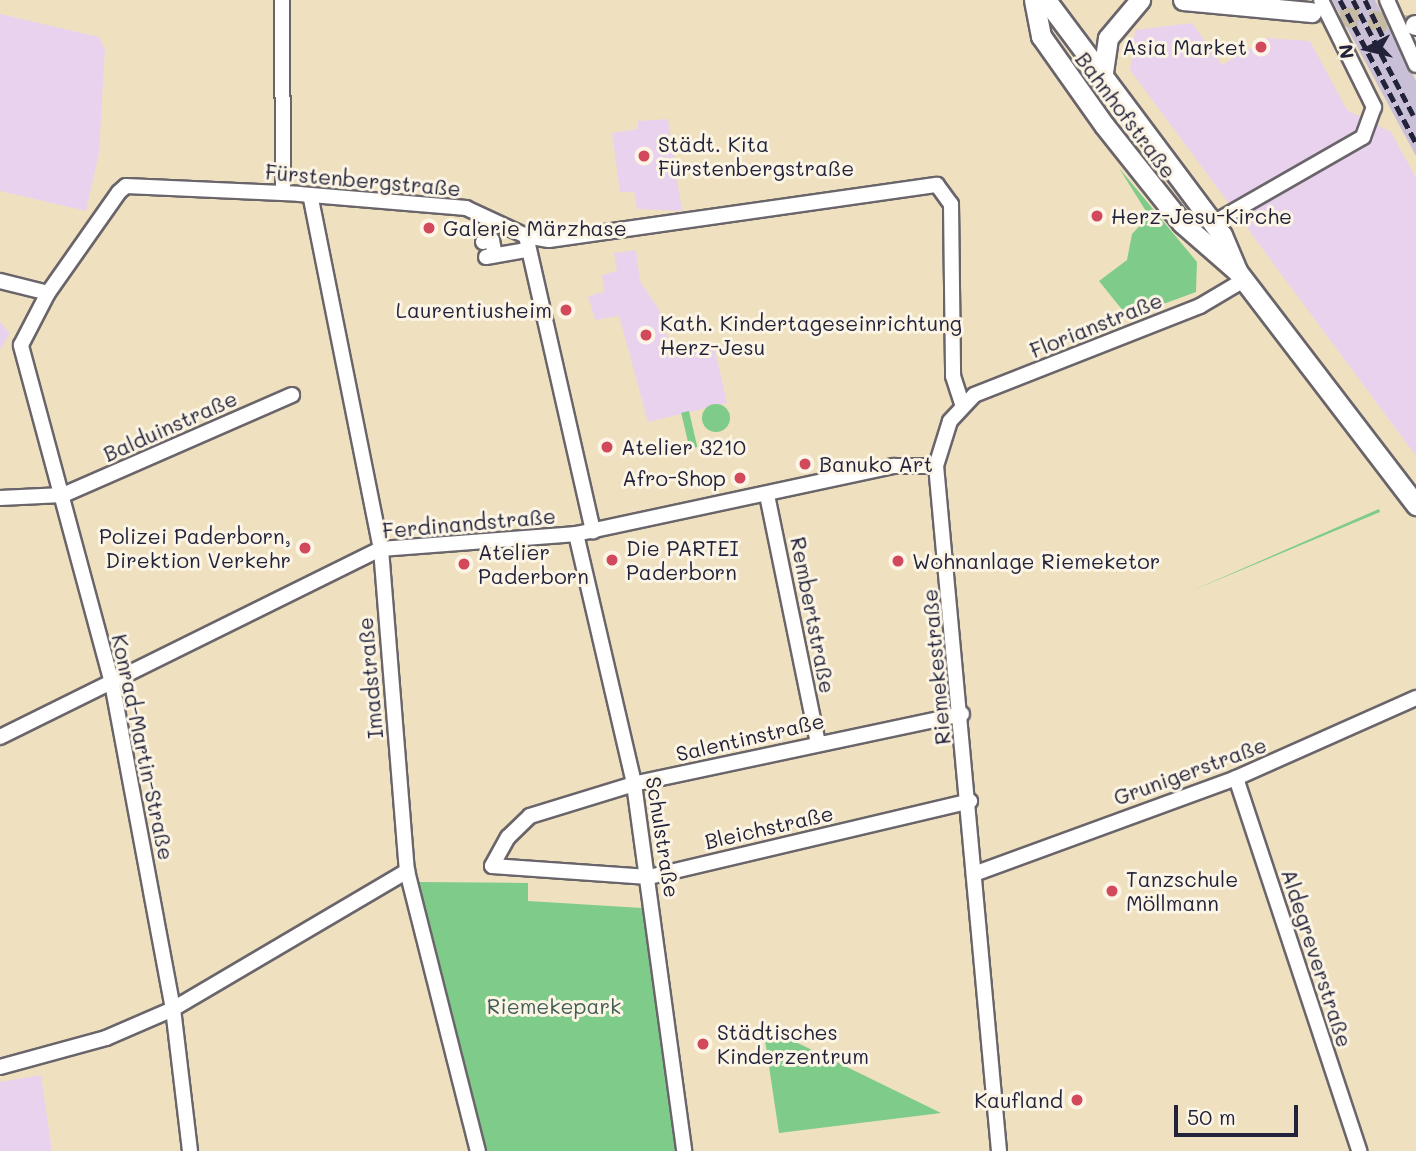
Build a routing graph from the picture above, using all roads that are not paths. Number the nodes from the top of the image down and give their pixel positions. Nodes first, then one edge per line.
1 (282, 0) edge
2 (1034, 0) edge
3 (1046, 0) edge
4 (1140, 0) edge
5 (1183, 0) edge
6 (1387, 0) edge
7 (1316, 6) edge
8 (1416, 65) edge
9 (1102, 79) junction
10 (283, 193) junction
11 (312, 199) junction
12 (1213, 223) junction
13 (484, 242) dead end
14 (525, 243) junction
15 (1241, 276) junction
16 (0, 281) edge
17 (48, 293) junction
18 (21, 345) joint
19 (292, 395) dead end
20 (962, 404) junction
21 (936, 466) junction
22 (64, 495) junction
23 (767, 495) junction
24 (0, 498) edge
25 (1416, 505) edge
26 (593, 531) junction
27 (576, 534) junction
28 (381, 549) junction
29 (112, 683) junction
30 (1416, 698) edge
31 (962, 714) junction
32 (0, 737) edge
33 (818, 743) junction
34 (1236, 778) junction
35 (634, 784) junction
36 (970, 801) junction
37 (492, 866) joint
38 (407, 872) junction
39 (974, 874) junction
40 (649, 877) junction
41 (173, 1009) junction
42 (0, 1067) edge
43 (190, 1151) edge
44 (478, 1151) edge
45 (684, 1151) edge
46 (999, 1151) edge
47 (1359, 1151) edge

1 - 10 street
2 - 15 main road, Bahnhofstraße
3 - 9 main road, Bahnhofstraße
4 - 9 main road
5 - 7 main road
6 - 8 street
7 - 12 street
9 - 12 main road, Bahnhofstraße
10 - 11 street, Fürstenbergstraße
10 - 17 street, Fürstenbergstraße
11 - 14 street, Fürstenbergstraße
11 - 28 street, Imadstraße
12 - 15 main road, Bahnhofstraße
13 - 14 street, Fürstenbergstraße
14 - 20 street, Fürstenbergstraße
14 - 26 street
15 - 20 street, Florianstraße
15 - 25 main road, Bahnhofstraße
16 - 17 street
17 - 18 street, Fürstenbergstraße
18 - 22 street, Konrad-Martin-Straße
19 - 22 street, Balduinstraße
20 - 21 street, Riemekestraße
21 - 23 street, Ferdinandstraße
21 - 31 street, Riemekestraße
22 - 24 street
22 - 29 street, Konrad-Martin-Straße
23 - 26 street, Ferdinandstraße
23 - 33 street, Rembertstraße
26 - 27 street, Ferdinandstraße
27 - 28 street, Ferdinandstraße
27 - 35 street, Schulstraße
28 - 29 street, Ferdinandstraße
28 - 38 street, Imadstraße
29 - 32 street, Ferdinandstraße
29 - 41 street, Konrad-Martin-Straße
30 - 34 street, Grunigerstraße
31 - 33 street, Salentinstraße
31 - 36 street, Riemekestraße
33 - 35 street, Salentinstraße
34 - 39 street, Grunigerstraße
34 - 47 street, Aldegreverstraße
35 - 37 street, Salentinstraße
35 - 40 street, Schulstraße
36 - 39 street, Riemekestraße
36 - 40 street, Bleichstraße
37 - 40 street, Bleichstraße
38 - 41 street
38 - 44 street, Imadstraße
39 - 46 street, Riemekestraße
40 - 45 street, Schulstraße
41 - 42 street
41 - 43 street

